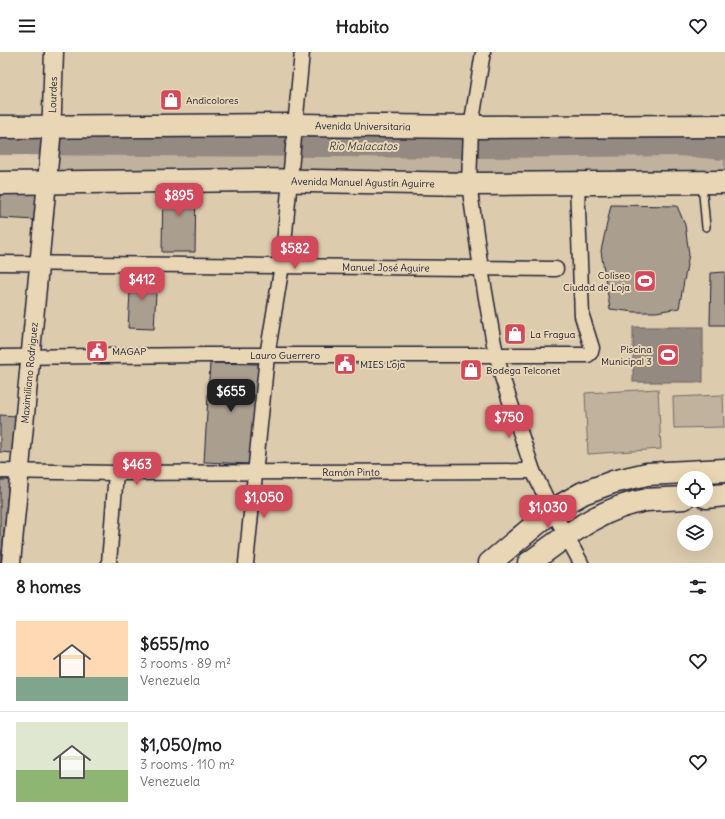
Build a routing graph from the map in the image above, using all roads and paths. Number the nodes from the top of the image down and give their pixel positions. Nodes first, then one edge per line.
1 (54, 52) edge
2 (302, 52) edge
3 (482, 52) edge
4 (725, 126) edge
5 (0, 127) edge
6 (296, 131) junction
7 (51, 132) junction
8 (471, 133) junction
9 (291, 175) junction
10 (47, 176) junction
11 (469, 179) junction
12 (702, 182) junction
13 (725, 182) edge
14 (0, 183) edge
15 (577, 183) junction
16 (706, 227) dead end
17 (0, 263) edge
18 (39, 264) junction
19 (282, 265) junction
20 (481, 269) junction
21 (556, 269) dead end
22 (497, 355) junction
23 (267, 356) junction
24 (0, 358) edge
25 (29, 358) junction
26 (0, 470) edge
27 (725, 470) edge
28 (19, 471) junction
29 (533, 471) junction
30 (116, 473) junction
31 (256, 473) junction
32 (725, 495) edge
33 (713, 496) edge
34 (677, 498) edge
35 (553, 510) junction
36 (567, 536) junction
37 (11, 563) edge
38 (109, 563) edge
39 (246, 563) edge
40 (490, 563) edge
41 (529, 563) edge
42 (581, 563) edge

1 - 7 street, Lourdes
2 - 6 street
3 - 8 street
4 - 8 main road, Avenida Universitaria
5 - 7 main road, Avenida Universitaria
6 - 7 main road, Avenida Universitaria
6 - 8 main road, Avenida Universitaria
6 - 9 street
7 - 10 street, Lourdes
8 - 11 street
9 - 10 main road, Avenida Manuel Agustín Aguirre
9 - 11 main road, Avenida Manuel Agustín Aguirre
9 - 19 street
10 - 14 main road, Avenida Manuel Agustín Aguirre
10 - 18 street, Maximiliano Rodriguez
11 - 15 main road, Avenida Manuel Agustín Aguirre
11 - 20 street
12 - 13 main road, Avenida Manuel Agustín Aguirre
12 - 15 main road, Avenida Manuel Agustín Aguirre
12 - 16 lane
15 - 22 street, Lauro Guerrero
17 - 18 street, Manuel José Aguire
18 - 19 street, Manuel José Aguire
18 - 25 street, Maximiliano Rodriguez
19 - 20 street, Manuel José Aguire
19 - 23 street
20 - 21 street, Manuel José Aguire
20 - 22 street
22 - 23 street, Lauro Guerrero
22 - 29 street
23 - 25 street, Lauro Guerrero
23 - 31 street
24 - 25 street, Lauro Guerrero
25 - 28 street, Maximiliano Rodriguez
26 - 28 street, Ramón Pinto
27 - 35 main road
28 - 30 street, Ramón Pinto
28 - 37 street, Maximiliano Rodriguez
29 - 31 street, Ramón Pinto
29 - 35 street
30 - 31 street, Ramón Pinto
30 - 38 street
31 - 39 street
32 - 33 main road
34 - 36 main road
35 - 36 street
35 - 40 main road
36 - 41 main road
36 - 42 street

